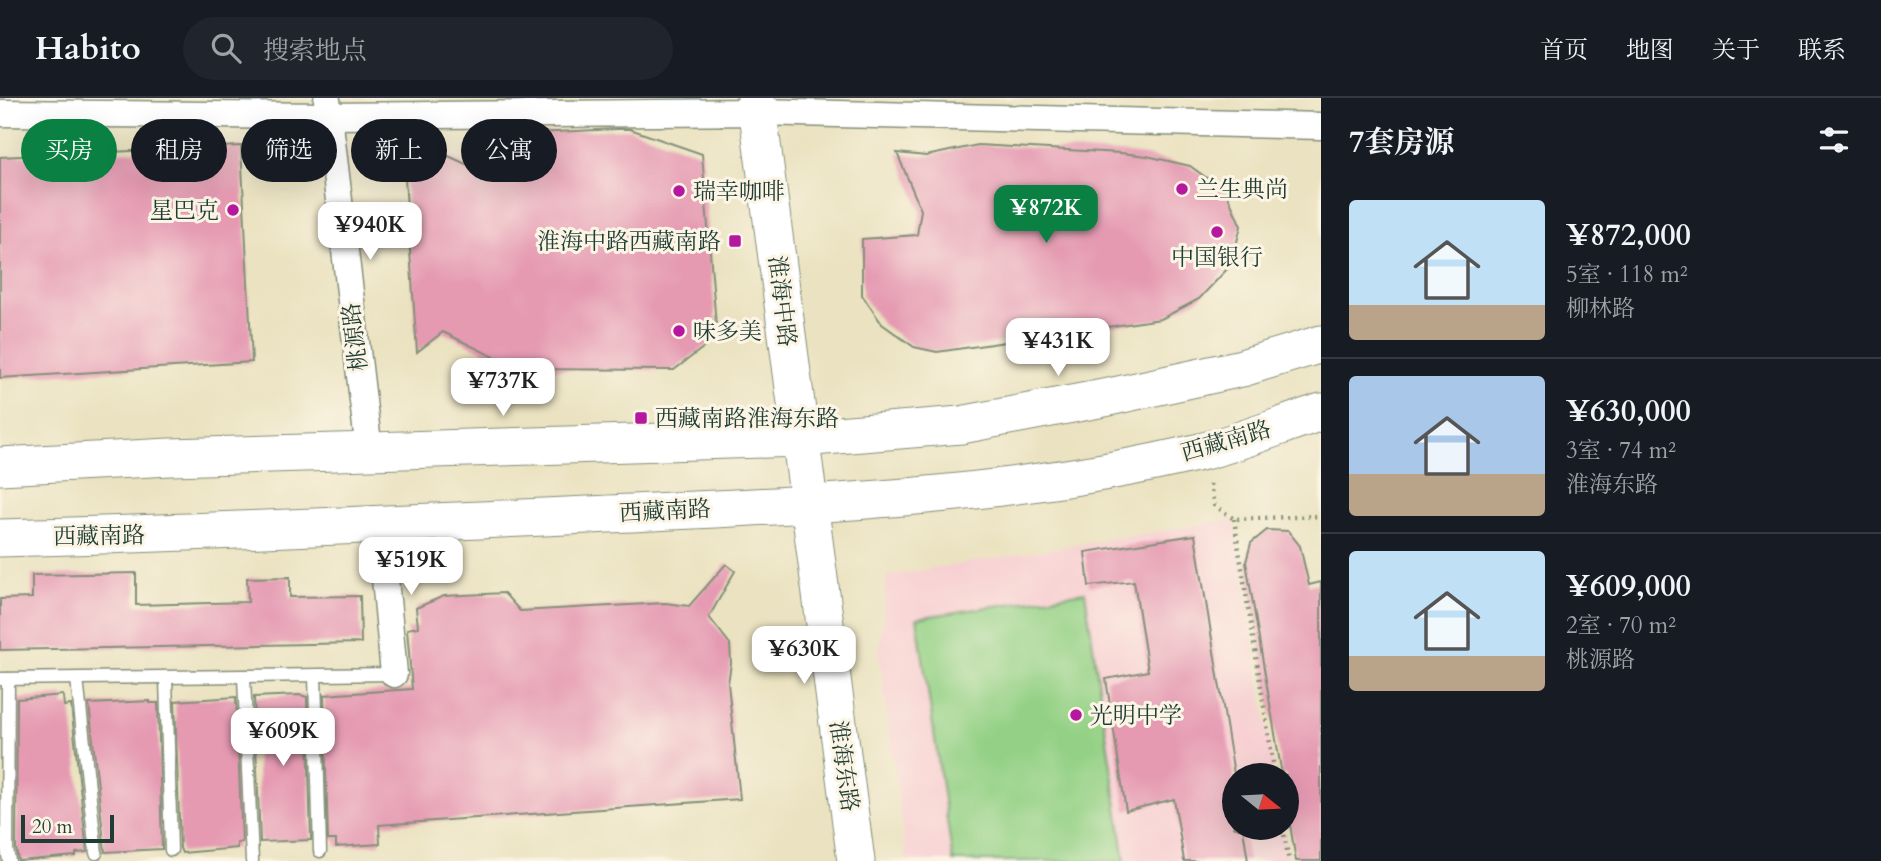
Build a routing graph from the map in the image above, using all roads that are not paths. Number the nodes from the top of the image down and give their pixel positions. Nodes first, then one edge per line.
1 (757, 105) edge
2 (327, 107) edge
3 (0, 113) edge
4 (1321, 125) edge
5 (1321, 344) edge
6 (1321, 412) edge
7 (800, 438) junction
8 (369, 451) junction
9 (0, 466) edge
10 (809, 504) junction
11 (380, 525) junction
12 (0, 538) edge
13 (394, 674) joint
14 (315, 676) junction
15 (244, 677) junction
16 (77, 678) junction
17 (166, 678) junction
18 (4, 679) edge
19 (171, 850) dead end
20 (320, 851) dead end
21 (96, 853) dead end
22 (9, 861) edge
23 (252, 861) edge
24 (856, 861) edge

1 - 2 street
1 - 4 street
1 - 7 main road, 淮海中路
2 - 3 street
2 - 8 street, 桃源路
5 - 7 main road
6 - 10 main road, 西藏南路
7 - 8 main road
7 - 10 main road, 淮海中路
8 - 9 main road
10 - 11 main road, 西藏南路
10 - 24 main road, 淮海东路
11 - 12 main road, 西藏南路
11 - 13 street
13 - 14 lane
14 - 15 lane
14 - 20 lane
15 - 17 lane
15 - 23 lane
16 - 17 lane
16 - 18 lane
16 - 21 lane
17 - 19 lane
18 - 22 lane

